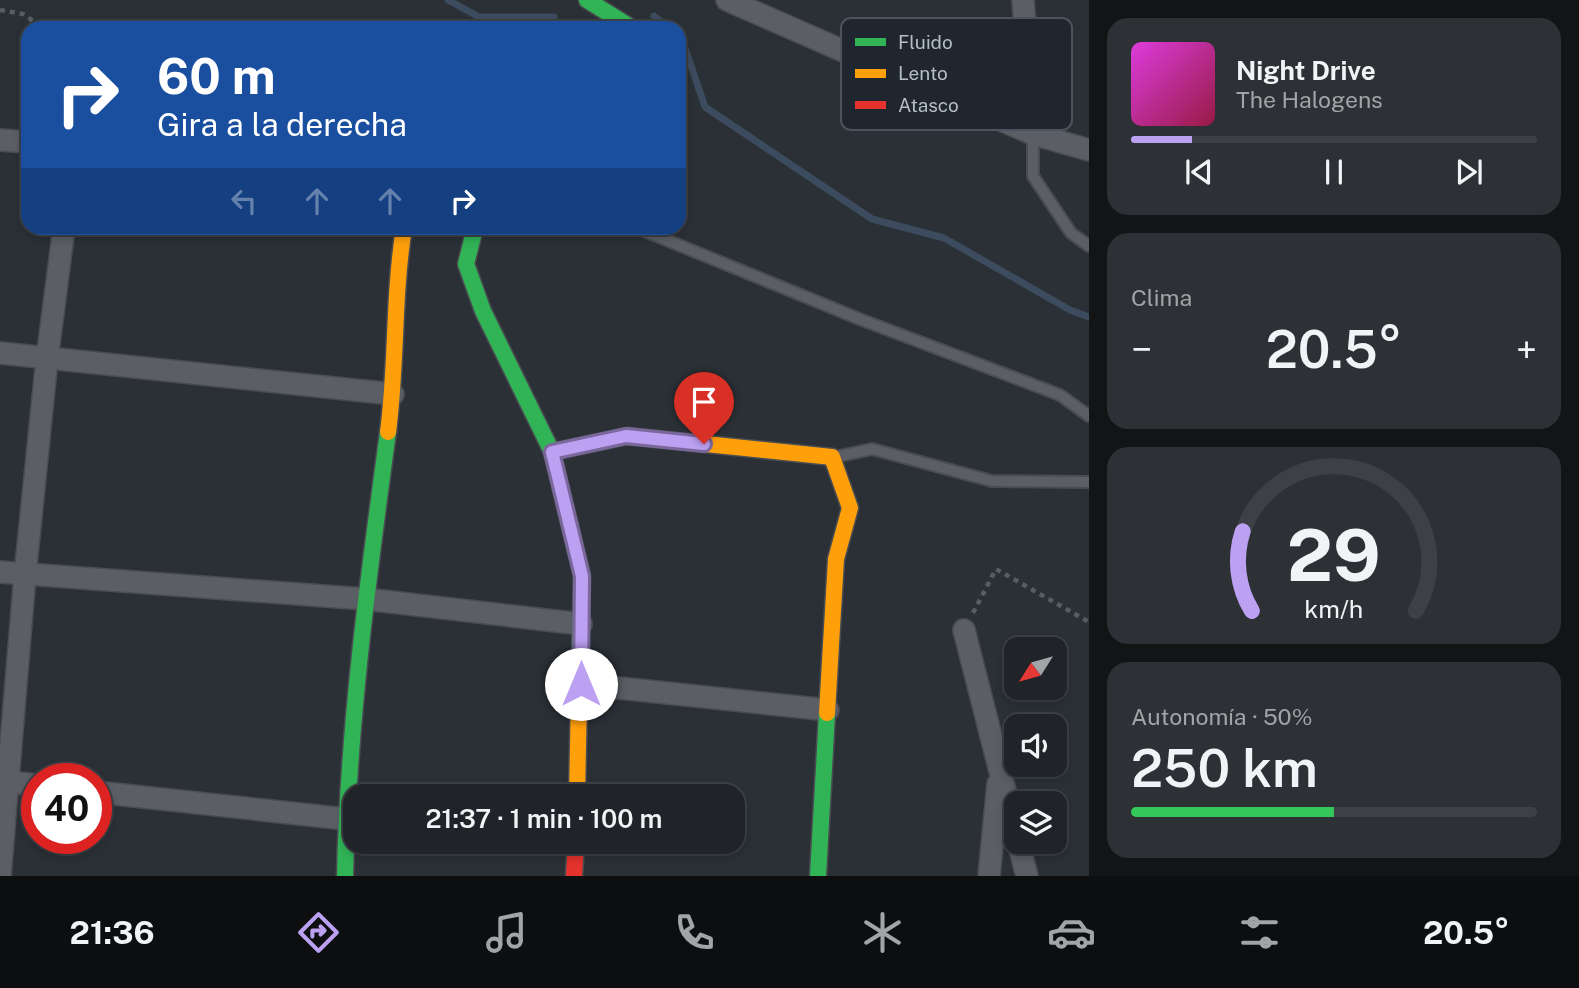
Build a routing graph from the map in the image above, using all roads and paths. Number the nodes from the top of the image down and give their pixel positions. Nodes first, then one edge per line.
1 (1023, 0) edge
2 (738, 2) edge
3 (591, 3) edge
4 (0, 10) edge
5 (1024, 18) edge
6 (33, 21) edge
7 (593, 21) edge
8 (621, 21) edge
9 (841, 48) edge
10 (1024, 130) edge
11 (1033, 130) edge
12 (1033, 134) junction
13 (0, 140) edge
14 (21, 142) edge
15 (1089, 150) edge
16 (63, 235) edge
17 (403, 235) edge
18 (473, 235) edge
19 (654, 235) edge
20 (1089, 246) edge
21 (0, 353) edge
22 (47, 359) junction
23 (393, 394) junction
24 (1089, 416) edge
25 (552, 452) junction
26 (832, 457) junction
27 (1089, 482) edge
28 (0, 572) edge
29 (25, 575) junction
30 (365, 599) junction
31 (1089, 622) edge
32 (581, 624) junction
33 (964, 630) joint
34 (581, 684) junction
35 (828, 710) junction
36 (1000, 771) junction
37 (4, 781) edge
38 (353, 784) edge
39 (577, 784) edge
40 (1005, 791) edge
41 (112, 794) edge
42 (343, 819) edge
43 (347, 854) edge
44 (575, 854) edge
45 (1021, 854) edge
46 (0, 876) edge
47 (345, 876) edge
48 (574, 876) edge
49 (818, 876) edge
50 (989, 876) edge
51 (1027, 876) edge

1 - 5 street
2 - 9 street
3 - 7 street
3 - 8 street
4 - 6 path
10 - 12 street
11 - 12 street
12 - 15 street
12 - 20 lane
13 - 14 street
16 - 22 street
17 - 23 street
18 - 25 street
19 - 24 lane
21 - 22 street
22 - 23 street
22 - 29 street
23 - 30 street
25 - 26 street
25 - 32 street
26 - 27 lane
26 - 35 street
28 - 29 street
29 - 30 street
29 - 37 street
30 - 32 street
30 - 38 street
31 - 33 path
32 - 34 street
33 - 36 street
34 - 35 street
34 - 39 street
35 - 49 street
36 - 40 street
36 - 50 street
37 - 46 street
41 - 42 street
43 - 47 street
44 - 48 street
45 - 51 street

